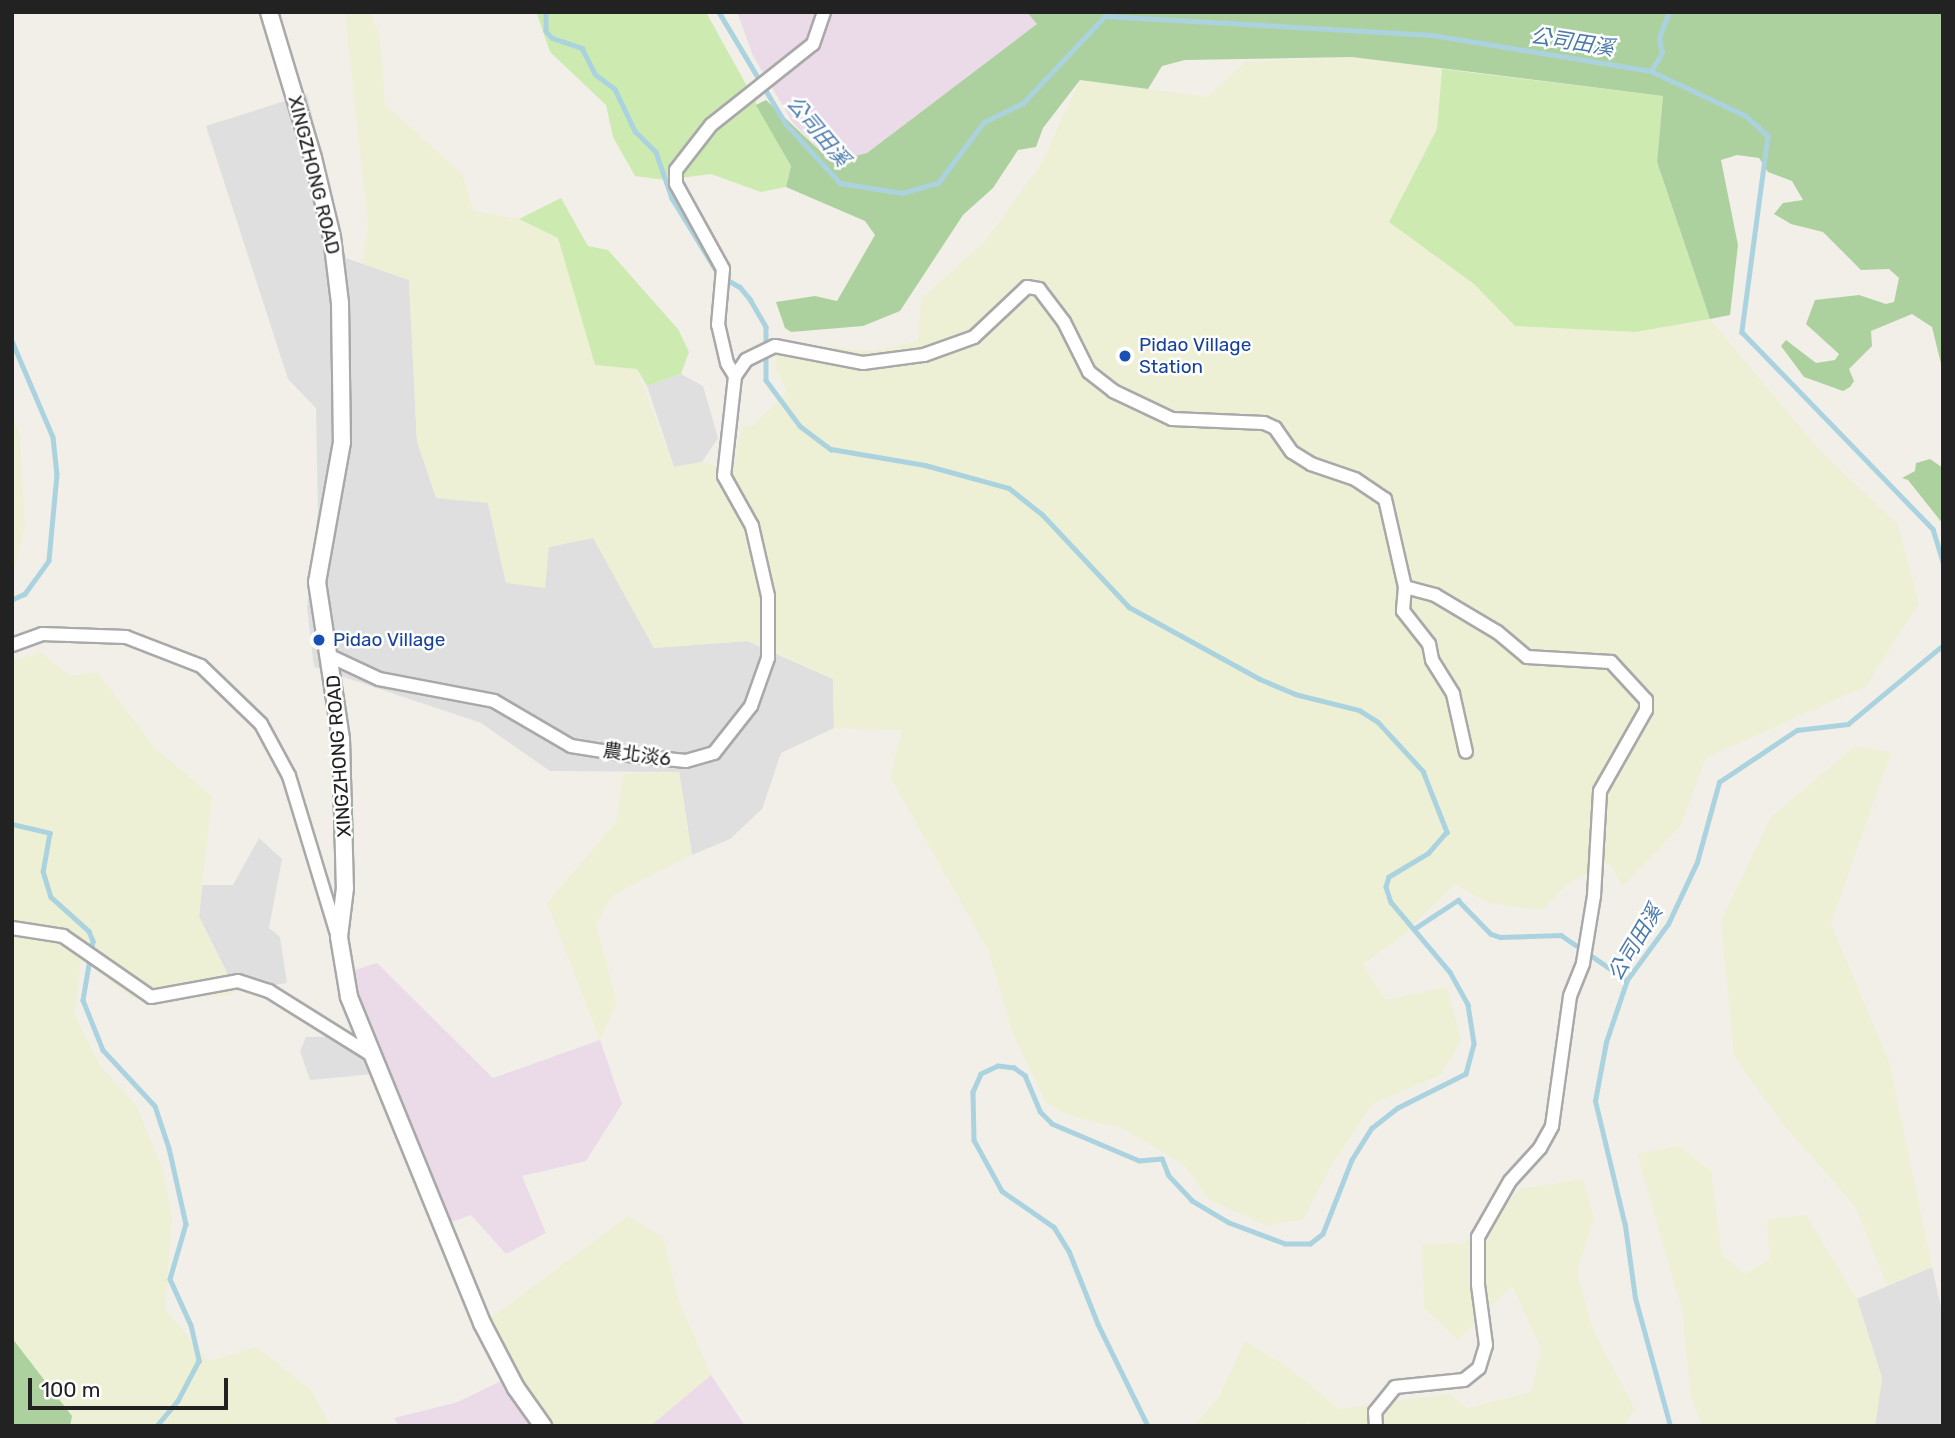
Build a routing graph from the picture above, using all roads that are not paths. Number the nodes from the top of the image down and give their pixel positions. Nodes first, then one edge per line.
1 (270, 12) edge
2 (824, 12) edge
3 (735, 376) junction
4 (1405, 587) junction
5 (12, 645) edge
6 (332, 657) junction
7 (1466, 752) dead end
8 (12, 928) edge
9 (339, 937) junction
10 (370, 1054) junction
11 (543, 1426) edge
12 (1376, 1426) edge

1 - 6 street, XINGZHONG ROAD
2 - 3 street, 農北淡6 / 農北淡6
3 - 4 street
3 - 6 street, 農北淡6 / 農北淡6
4 - 7 street
4 - 12 street
5 - 9 street
6 - 9 street, XINGZHONG ROAD
8 - 10 street
9 - 10 street, XINGZHONG ROAD
10 - 11 street, XINGZHONG ROAD

